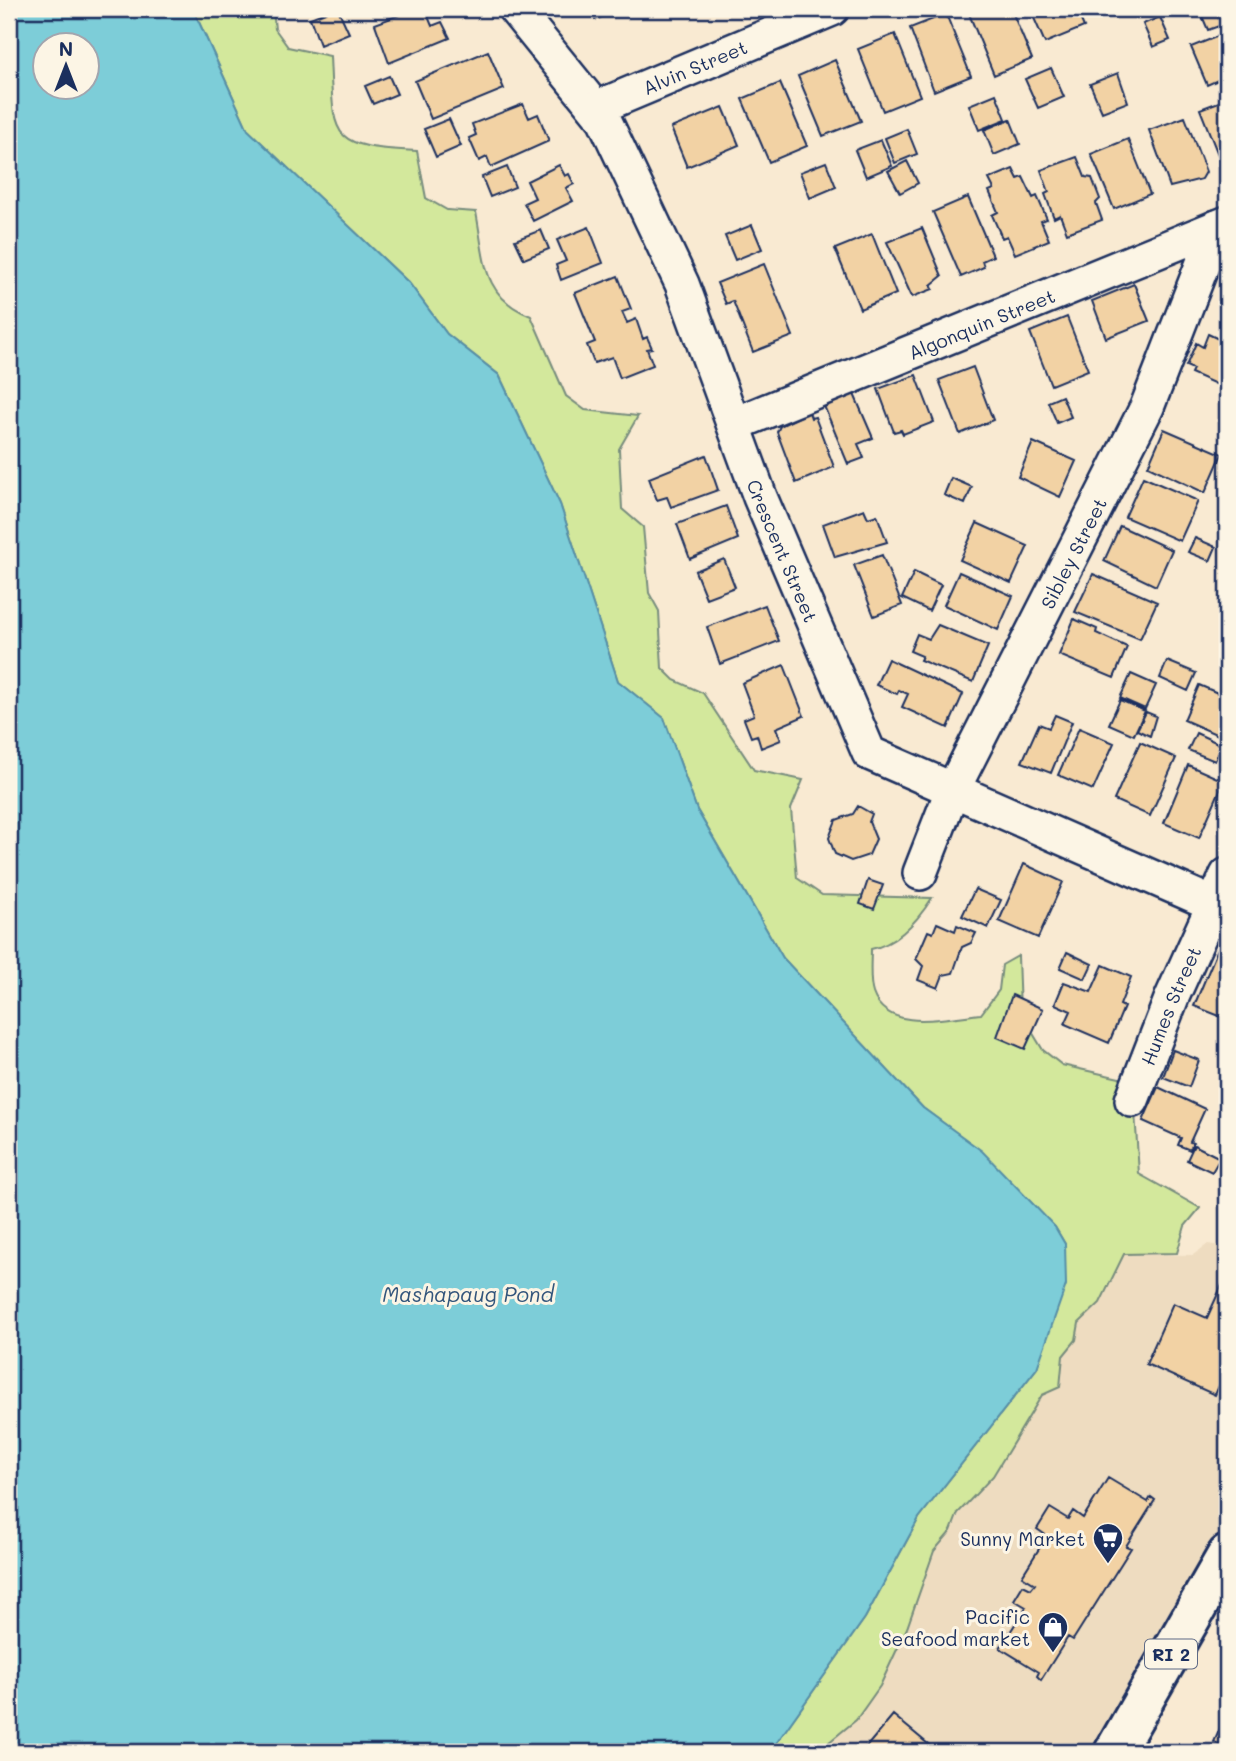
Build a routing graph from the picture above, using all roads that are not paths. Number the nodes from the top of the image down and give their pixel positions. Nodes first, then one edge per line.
1 (515, 9) edge
2 (832, 9) edge
3 (596, 108) junction
4 (1222, 225) edge
5 (735, 424) junction
6 (952, 791) junction
7 (920, 873) dead end
8 (1223, 896) edge
9 (1132, 1100) dead end
10 (1227, 1555) edge
11 (1119, 1751) edge

1 - 3 street, Crescent Street
2 - 3 street, Alvin Street
3 - 5 street, Crescent Street
4 - 5 street, Algonquin Street
4 - 6 street, Sibley Street
5 - 6 street, Crescent Street
6 - 7 street, Sibley Street
6 - 8 street, Crescent Street
8 - 9 street, Humes Street
10 - 11 main road, RI 2

